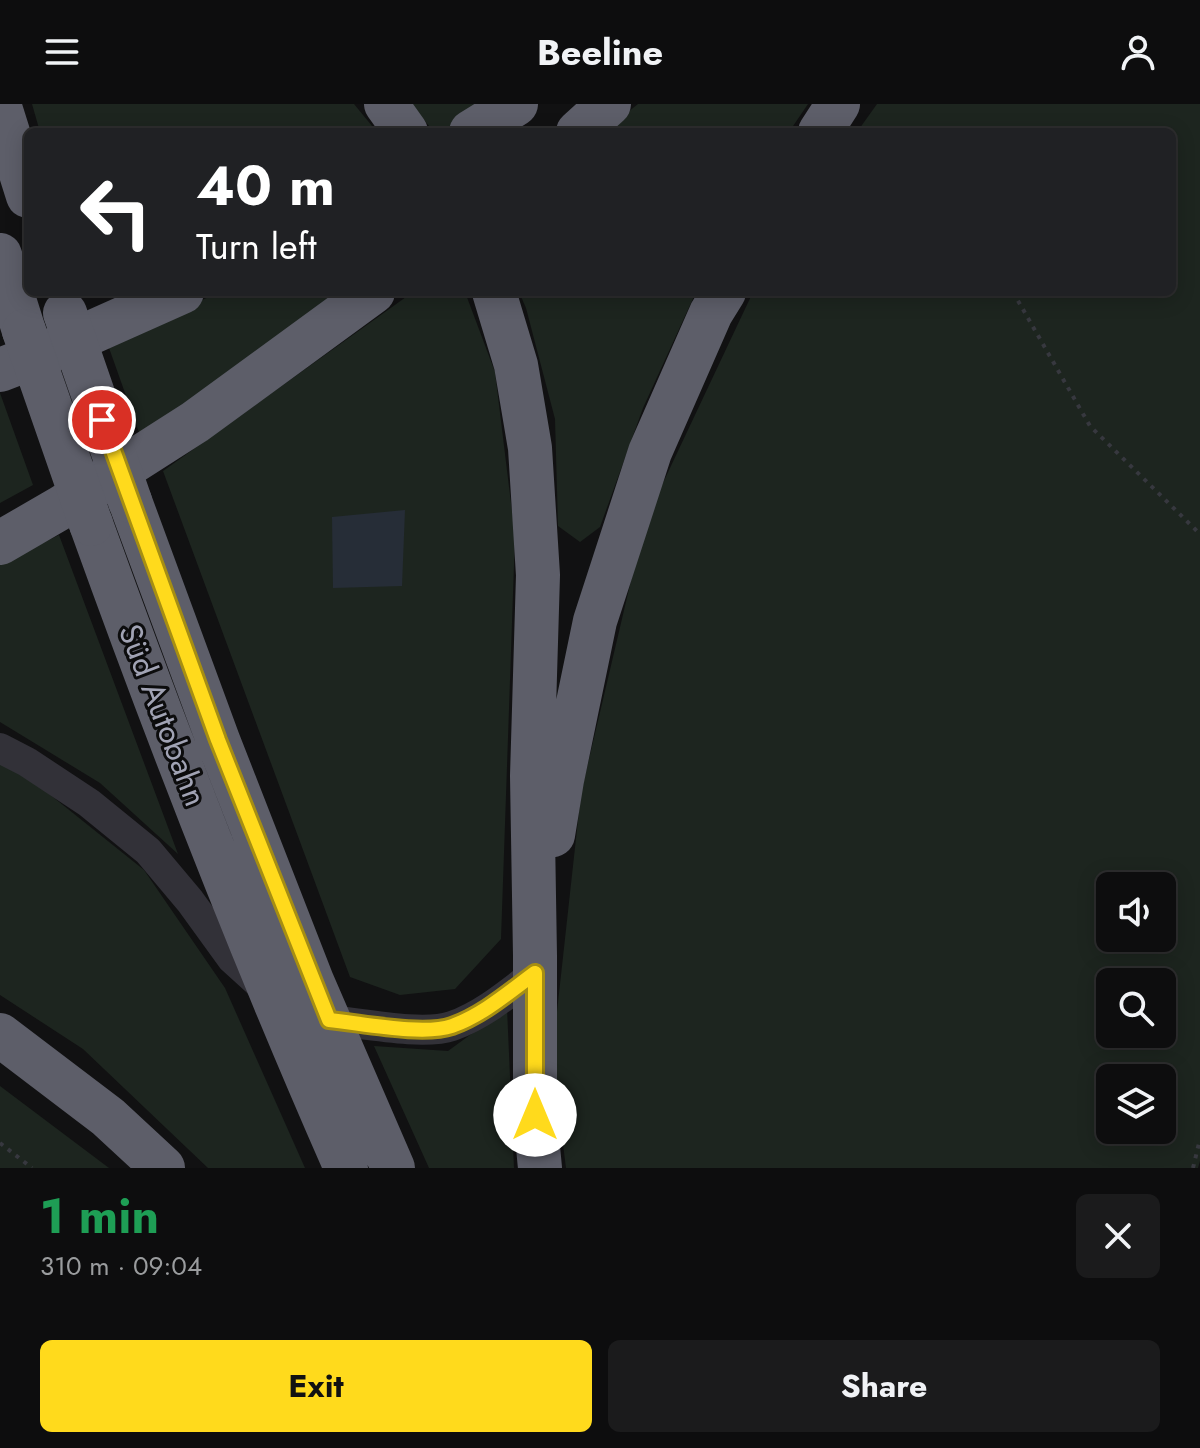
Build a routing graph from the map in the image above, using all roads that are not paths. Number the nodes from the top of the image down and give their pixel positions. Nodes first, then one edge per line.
1 (386, 104) edge
2 (516, 104) edge
3 (609, 104) edge
4 (838, 104) edge
5 (0, 107) edge
6 (403, 128) edge
7 (477, 128) edge
8 (582, 128) edge
9 (823, 128) edge
10 (24, 183) edge
11 (0, 255) edge
12 (24, 287) edge
13 (31, 296) edge
14 (164, 296) edge
15 (368, 296) edge
16 (496, 296) edge
17 (722, 296) edge
18 (50, 321) edge
19 (0, 370) edge
20 (0, 543) edge
21 (0, 748) edge
22 (535, 964) junction
23 (272, 996) junction
24 (329, 1020) junction
25 (0, 1035) edge
26 (163, 1168) edge
27 (346, 1168) edge
28 (393, 1168) edge
29 (540, 1168) edge

1 - 6 highway
2 - 7 highway
3 - 8 highway
4 - 9 highway
5 - 10 highway
11 - 12 highway, Süd Autobahn
13 - 18 highway, Süd Autobahn
14 - 18 highway
15 - 20 highway
16 - 22 highway
17 - 22 highway
18 - 19 highway
18 - 23 highway, Süd Autobahn, bridge
18 - 24 highway, Süd Autobahn, bridge
21 - 23 lane
22 - 24 lane
22 - 29 highway
23 - 27 highway, Süd Autobahn
24 - 28 highway, Süd Autobahn
25 - 26 highway

